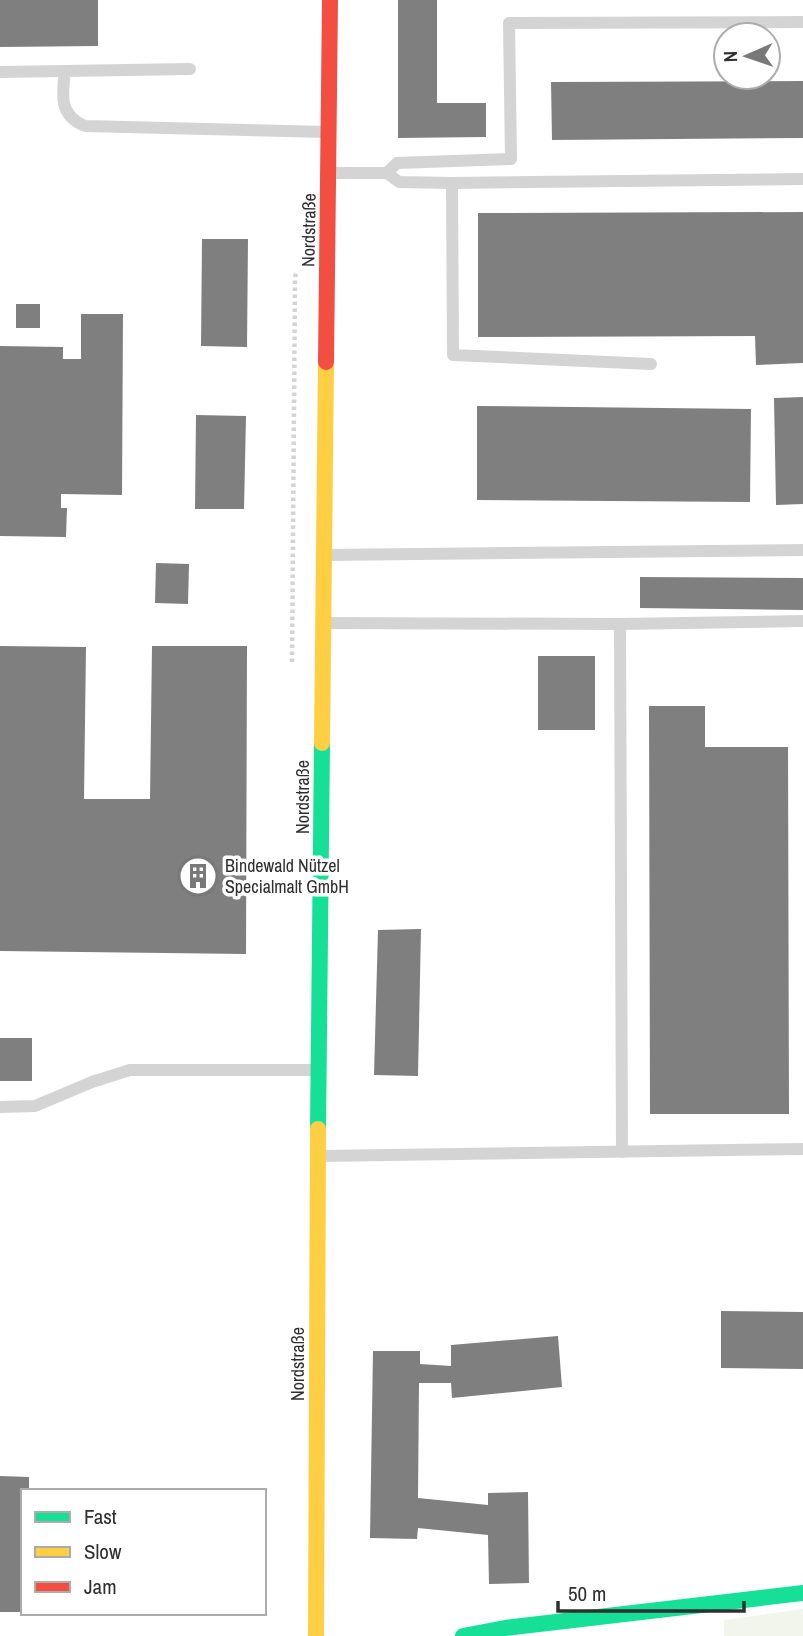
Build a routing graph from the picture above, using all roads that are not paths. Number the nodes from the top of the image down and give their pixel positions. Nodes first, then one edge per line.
1 (330, 0) edge
2 (803, 22) edge
3 (190, 69) dead end
4 (65, 71) junction
5 (0, 72) edge
6 (329, 132) junction
7 (328, 173) junction
8 (387, 173) junction
9 (803, 179) edge
10 (452, 183) junction
11 (651, 363) dead end
12 (803, 550) edge
13 (324, 555) junction
14 (803, 621) edge
15 (324, 623) junction
16 (620, 624) junction
17 (320, 1070) junction
18 (0, 1107) edge
19 (803, 1149) edge
20 (622, 1152) junction
21 (318, 1157) junction
22 (803, 1593) edge
23 (316, 1636) edge
24 (463, 1636) edge

1 - 6 street, Nordstraße
2 - 8 lane
3 - 4 lane
4 - 5 lane
4 - 6 lane
6 - 7 street, Nordstraße
7 - 8 lane
7 - 13 street, Nordstraße
8 - 10 lane
9 - 10 lane
10 - 11 lane
12 - 13 lane
13 - 15 street, Nordstraße
14 - 16 lane
15 - 16 lane
15 - 17 street, Nordstraße
16 - 20 lane
17 - 18 lane
17 - 21 street, Nordstraße
19 - 20 lane
20 - 21 lane
21 - 23 street, Nordstraße
22 - 24 street

